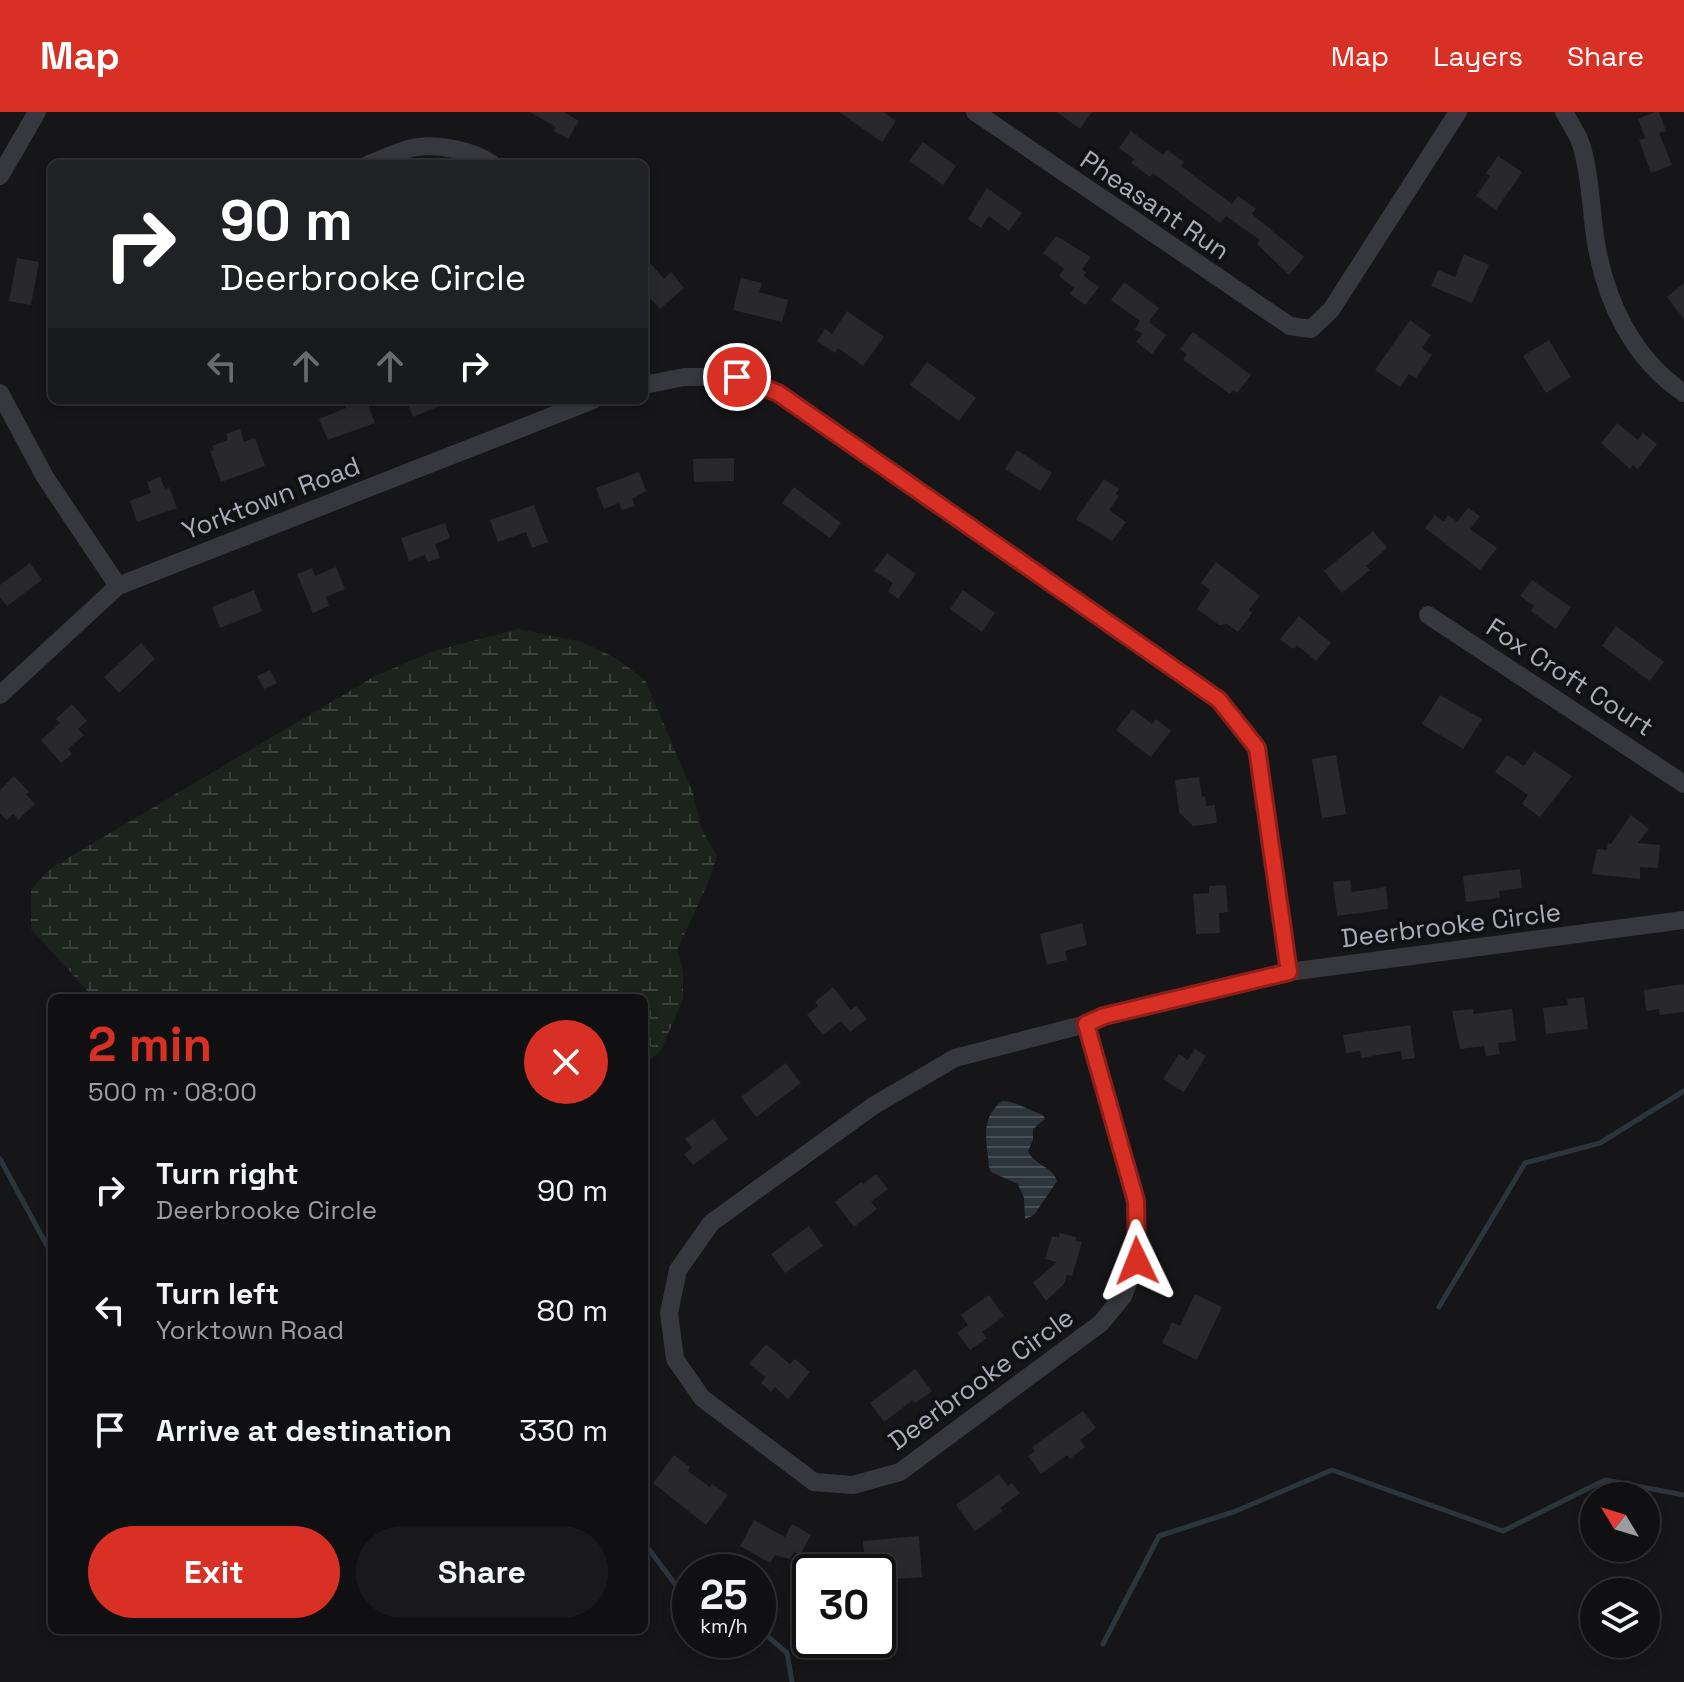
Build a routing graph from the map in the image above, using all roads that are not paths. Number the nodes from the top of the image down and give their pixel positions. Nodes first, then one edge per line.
1 (37, 112) edge
2 (975, 112) edge
3 (1458, 112) edge
4 (1564, 112) edge
5 (380, 160) edge
6 (486, 160) edge
7 (0, 176) edge
8 (648, 384) edge
9 (0, 393) edge
10 (1684, 393) edge
11 (583, 404) edge
12 (118, 586) junction
13 (1428, 615) dead end
14 (0, 695) edge
15 (1684, 784) edge
16 (1684, 920) edge
17 (1289, 972) junction
18 (1086, 1024) junction

1 - 7 street
2 - 3 street, Pheasant Run
4 - 10 street
5 - 6 street
8 - 17 street
9 - 12 street
11 - 12 street, Yorktown Road
12 - 14 street, Yorktown Road
13 - 15 street, Fox Croft Court
16 - 17 street, Deerbrooke Circle
17 - 18 street, Deerbrooke Circle
18 - 18 street, Deerbrooke Circle

